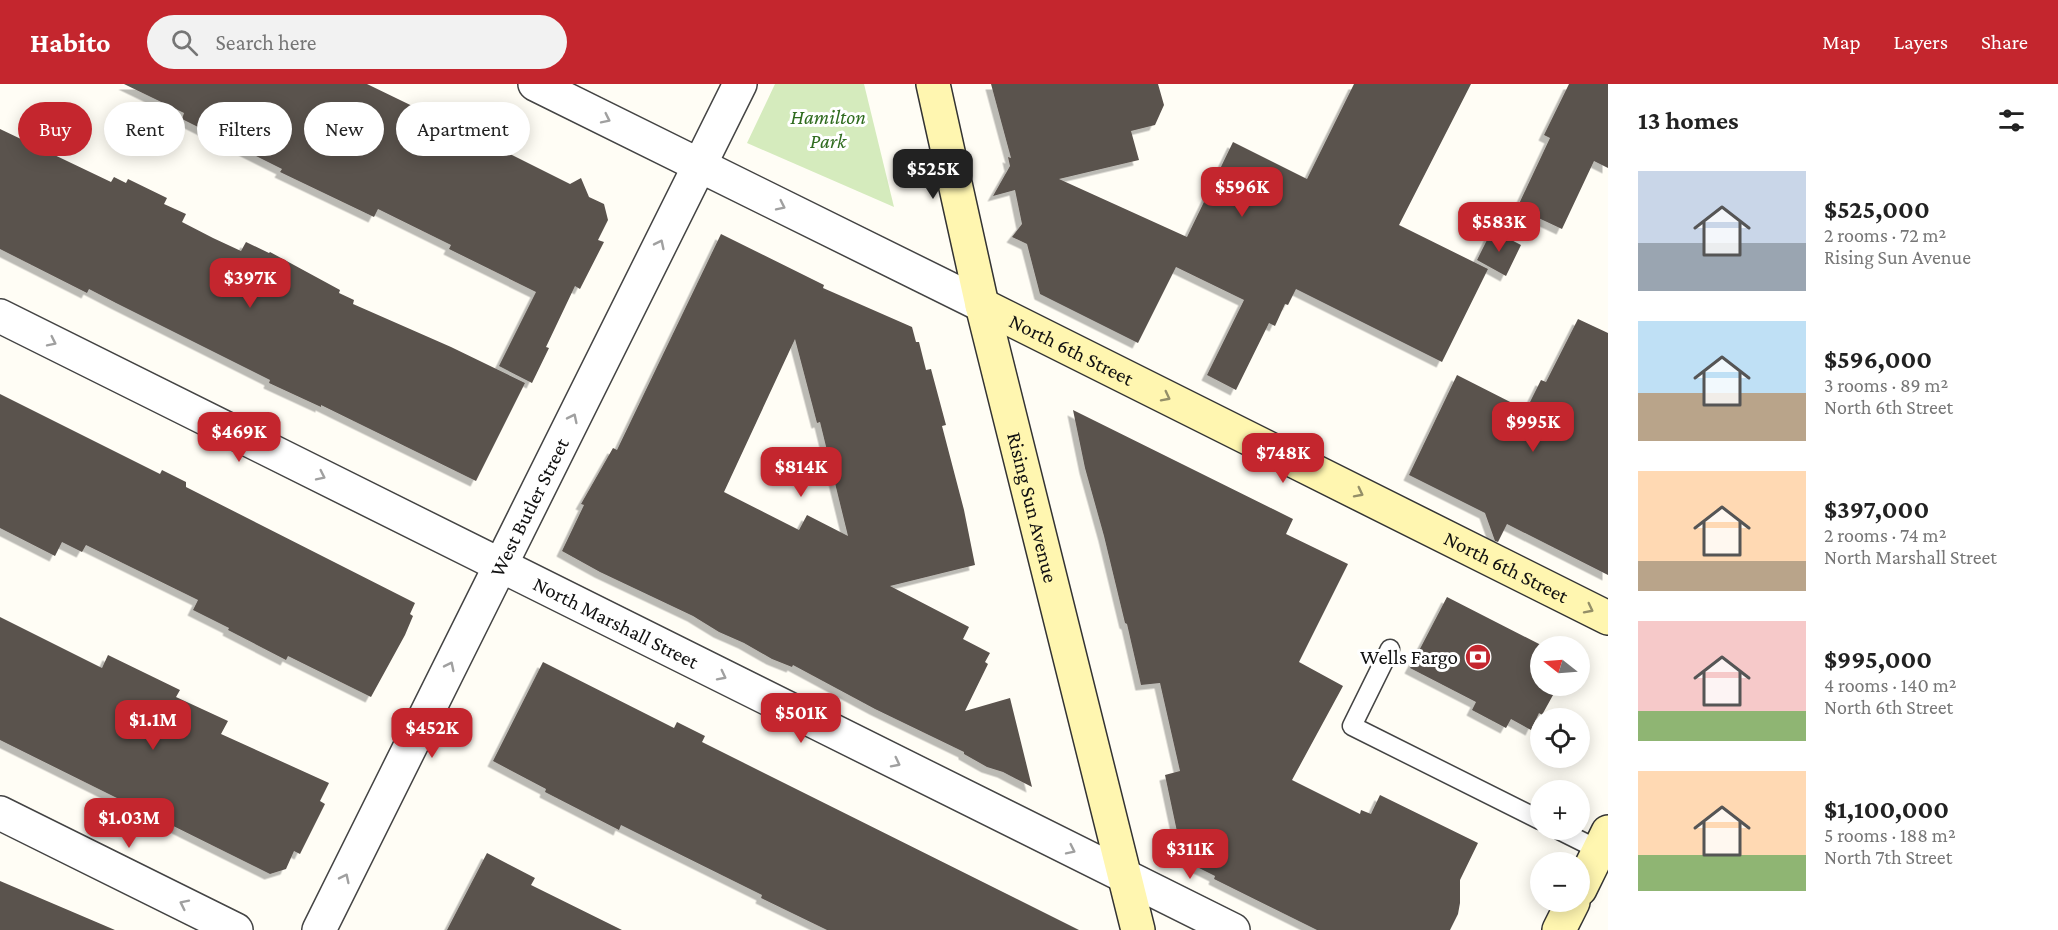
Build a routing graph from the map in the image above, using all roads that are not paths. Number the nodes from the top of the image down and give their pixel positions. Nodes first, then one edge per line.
1 (535, 84) edge
2 (740, 84) edge
3 (933, 84) edge
4 (699, 166) junction
5 (982, 305) junction
6 (0, 316) edge
7 (501, 565) junction
8 (1608, 618) edge
9 (1390, 649) dead end
10 (0, 813) edge
11 (1530, 815) edge
12 (1603, 841) edge
13 (1590, 868) edge
14 (1125, 876) junction
15 (1568, 912) edge
16 (236, 930) edge
17 (318, 930) edge
18 (1138, 930) edge
19 (1233, 930) edge
20 (1559, 930) edge

1 -> 4 street, North 6th Street
2 - 4 street, West Butler Street
3 - 5 street, Rising Sun Avenue
4 -> 5 street, North 6th Street
7 -> 4 street, West Butler Street
5 -> 8 street, North 6th Street
5 - 14 street, Rising Sun Avenue
6 -> 7 street, North Marshall Street
7 -> 14 street, North Marshall Street
17 -> 7 street, West Butler Street
9 - 11 lane
16 -> 10 street
12 - 13 street
14 - 18 street, Rising Sun Avenue
14 - 19 street, North Marshall Street
15 - 20 street

